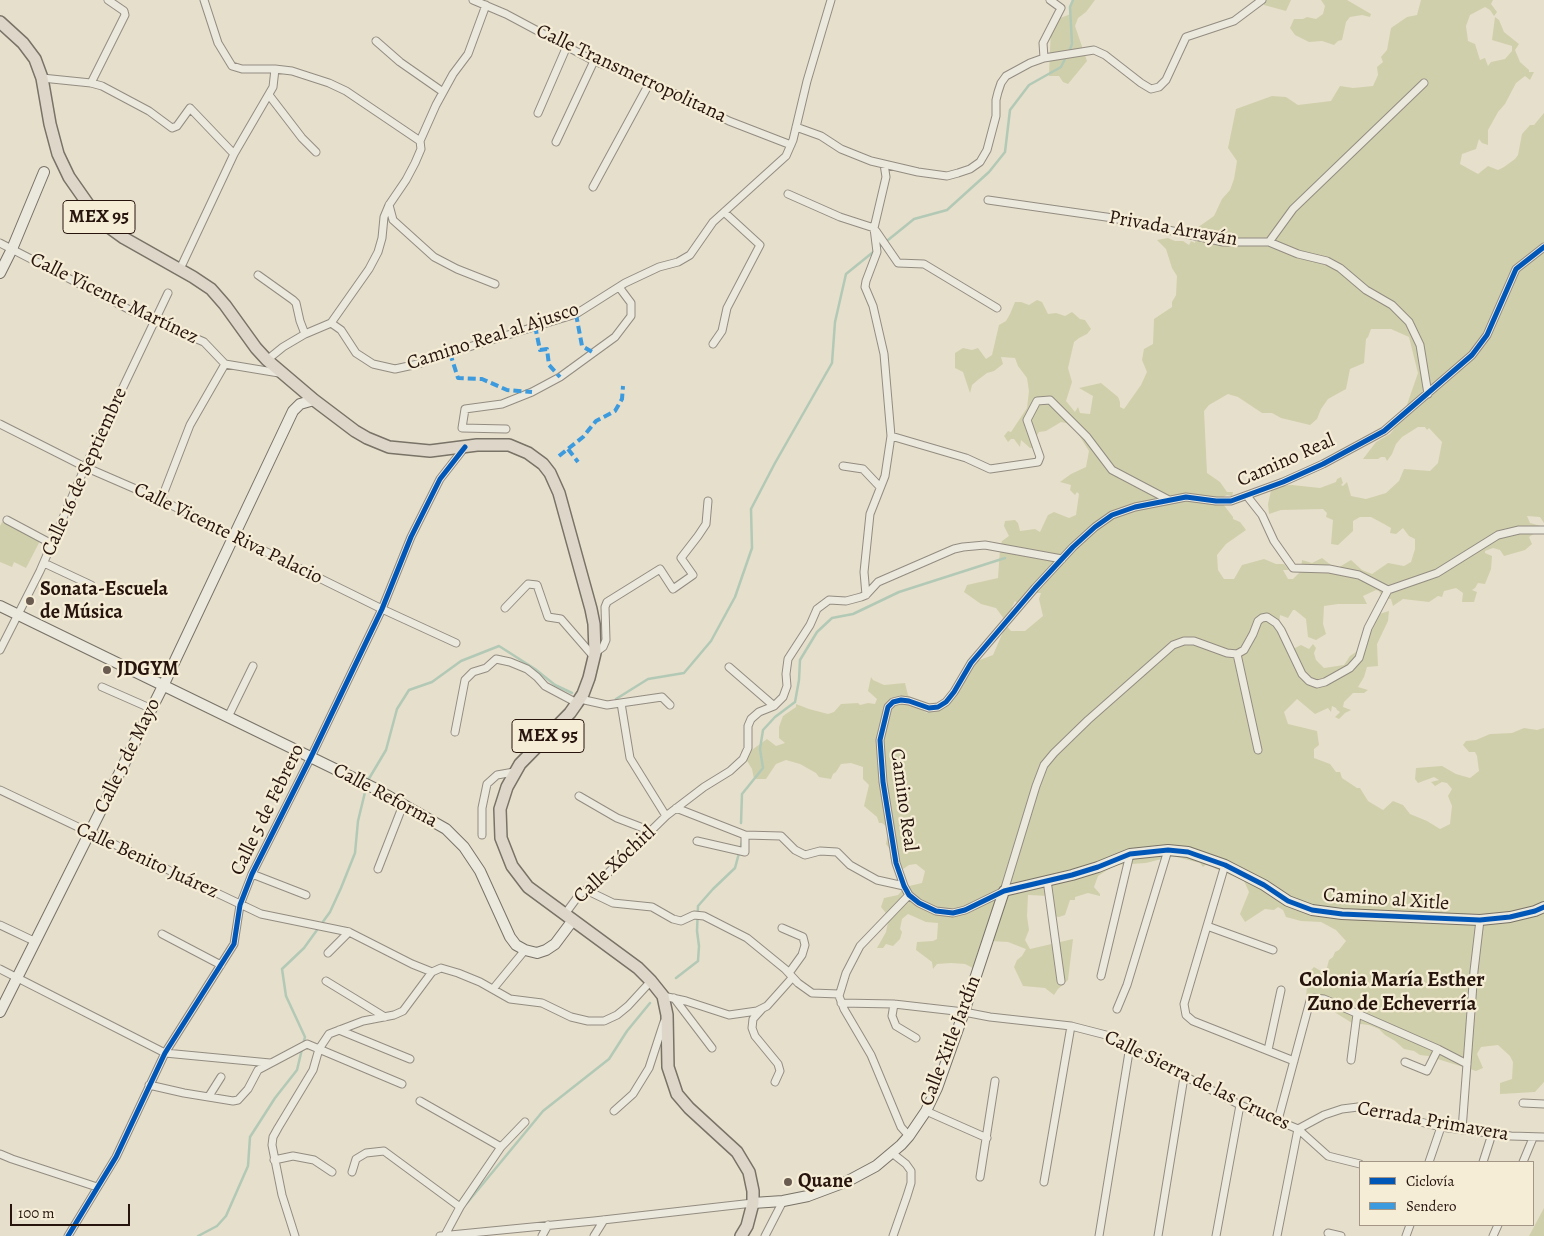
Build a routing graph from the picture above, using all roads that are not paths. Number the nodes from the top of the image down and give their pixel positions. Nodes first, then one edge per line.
1 (108, 0) edge
2 (204, 0) edge
3 (473, 0) edge
4 (831, 0) edge
5 (1050, 0) edge
6 (1262, 0) edge
7 (486, 5) junction
8 (0, 22) edge
9 (376, 41) dead end
10 (567, 46) junction
11 (1044, 58) junction
12 (594, 61) junction
13 (275, 69) junction
14 (42, 78) junction
15 (650, 82) junction
16 (91, 83) junction
17 (1424, 83) dead end
18 (443, 92) junction
19 (269, 95) junction
20 (538, 113) dead end
21 (796, 127) junction
22 (420, 141) junction
23 (556, 142) dead end
24 (790, 146) junction
25 (316, 152) dead end
26 (234, 154) junction
27 (884, 164) junction
28 (44, 172) dead end
29 (593, 187) dead end
30 (788, 194) dead end
31 (988, 200) dead end
32 (389, 205) junction
33 (724, 212) junction
34 (874, 228) junction
35 (0, 242) edge
36 (879, 242) junction
37 (1269, 242) junction
38 (1544, 247) edge
39 (12, 249) junction
40 (180, 269) junction
41 (0, 273) edge
42 (258, 275) dead end
43 (495, 284) dead end
44 (619, 287) junction
45 (168, 293) dead end
46 (997, 308) dead end
47 (156, 320) junction
48 (331, 323) junction
49 (306, 334) junction
50 (713, 344) dead end
51 (267, 360) junction
52 (225, 364) junction
53 (282, 373) junction
54 (1428, 394) junction
55 (314, 400) junction
56 (0, 424) edge
57 (506, 429) dead end
58 (891, 436) junction
59 (465, 446) junction
60 (843, 466) dead end
61 (85, 467) junction
62 (880, 487) junction
63 (1247, 496) junction
64 (160, 500) junction
65 (1169, 500) junction
66 (708, 502) dead end
67 (7, 520) dead end
68 (1544, 530) edge
69 (235, 536) junction
70 (52, 544) junction
71 (1062, 559) junction
72 (44, 562) junction
73 (91, 585) dead end
74 (1388, 590) junction
75 (866, 595) junction
76 (0, 606) edge
77 (505, 608) dead end
78 (382, 609) junction
79 (19, 615) junction
80 (456, 643) dead end
81 (0, 650) edge
82 (1237, 654) junction
83 (594, 655) junction
84 (253, 666) dead end
85 (729, 667) dead end
86 (163, 686) junction
87 (102, 687) dead end
88 (579, 701) junction
89 (621, 703) junction
90 (670, 705) dead end
91 (774, 706) junction
92 (152, 709) junction
93 (228, 717) junction
94 (455, 732) dead end
95 (1258, 750) dead end
96 (310, 757) junction
97 (514, 772) junction
98 (0, 790) edge
99 (579, 796) dead end
100 (403, 805) junction
101 (676, 808) junction
102 (666, 816) junction
103 (651, 831) junction
104 (90, 834) junction
105 (482, 835) dead end
106 (745, 835) junction
107 (697, 841) dead end
108 (1168, 850) junction
109 (1130, 854) junction
110 (1225, 865) junction
111 (378, 869) dead end
112 (252, 874) junction
113 (1047, 880) junction
114 (904, 886) junction
115 (586, 890) junction
116 (1004, 891) junction
117 (306, 895) dead end
118 (909, 895) junction
119 (240, 905) junction
120 (1544, 907) edge
121 (569, 917) junction
122 (1480, 920) junction
123 (0, 925) edge
124 (1207, 926) junction
125 (782, 928) dead end
126 (349, 932) junction
127 (162, 934) dead end
128 (36, 942) junction
129 (525, 950) junction
130 (1274, 950) dead end
131 (328, 953) dead end
132 (220, 965) junction
133 (0, 969) edge
134 (432, 972) junction
135 (790, 976) junction
136 (1101, 976) dead end
137 (17, 978) junction
138 (326, 981) dead end
139 (651, 981) junction
140 (1061, 981) dead end
141 (493, 989) junction
142 (1281, 990) dead end
143 (840, 994) junction
144 (668, 997) junction
145 (841, 1003) junction
146 (894, 1004) junction
147 (762, 1009) junction
148 (1117, 1009) dead end
149 (0, 1012) edge
150 (964, 1012) junction
151 (1357, 1014) junction
152 (667, 1015) junction
153 (385, 1017) junction
154 (1071, 1026) junction
155 (339, 1030) junction
156 (916, 1038) dead end
157 (1130, 1046) junction
158 (319, 1048) junction
159 (712, 1048) dead end
160 (1438, 1049) junction
161 (1268, 1050) junction
162 (165, 1054) junction
163 (410, 1059) dead end
164 (1294, 1060) junction
165 (1351, 1060) dead end
166 (1405, 1062) dead end
167 (270, 1064) junction
168 (1467, 1064) junction
169 (221, 1076) dead end
170 (1184, 1076) junction
171 (996, 1081) dead end
172 (775, 1082) dead end
173 (402, 1084) dead end
174 (149, 1085) junction
175 (210, 1096) junction
176 (420, 1101) dead end
177 (1523, 1103) dead end
178 (1544, 1104) edge
179 (1240, 1105) junction
180 (614, 1111) dead end
181 (926, 1111) junction
182 (1278, 1120) junction
183 (525, 1122) dead end
184 (1441, 1127) junction
185 (1298, 1129) junction
186 (1462, 1130) junction
187 (1492, 1134) junction
188 (909, 1136) junction
189 (1544, 1137) edge
190 (988, 1138) junction
191 (1532, 1138) junction
192 (501, 1147) junction
193 (892, 1153) junction
194 (0, 1154) edge
195 (274, 1160) junction
196 (1429, 1161) edge
197 (1483, 1161) edge
198 (1523, 1161) edge
199 (1359, 1164) edge
200 (332, 1172) dead end
201 (352, 1172) dead end
202 (980, 1177) dead end
203 (1044, 1182) dead end
204 (97, 1187) junction
205 (782, 1201) junction
206 (753, 1203) junction
207 (460, 1208) junction
208 (604, 1220) junction
209 (548, 1226) junction
210 (1328, 1233) dead end
211 (444, 1234) edge
212 (68, 1236) edge
213 (295, 1236) edge
214 (542, 1236) edge
215 (594, 1236) edge
216 (741, 1236) edge
217 (765, 1236) edge
218 (893, 1236) edge
219 (1099, 1236) edge
220 (1158, 1236) edge
221 (1216, 1236) edge
222 (1277, 1236) edge
223 (1340, 1236) edge

1 - 16 street
2 - 13 street
3 - 7 street, Calle Transmetropolitana
4 - 21 street, Camino Real al Ajusco
5 - 11 street
6 - 11 street
7 - 10 street, Calle Transmetropolitana
7 - 18 street
8 - 14 main road, MEX 95
9 - 18 street
10 - 12 street, Calle Transmetropolitana
10 - 20 street
11 - 27 street
12 - 15 street, Calle Transmetropolitana
12 - 23 street
13 - 19 street
13 - 22 street
14 - 16 street
14 - 40 main road, MEX 95
15 - 24 street, Calle Transmetropolitana
15 - 29 street
16 - 26 street
17 - 37 street
18 - 22 street
19 - 25 street
19 - 26 street
21 - 24 street, Camino Real al Ajusco
21 - 27 street
22 - 32 street
24 - 33 street, Camino Real al Ajusco
26 - 40 street
27 - 34 street
28 - 39 street
30 - 34 street
31 - 37 street, Privada Arrayán
32 - 43 street
32 - 48 street
33 - 44 street, Camino Real al Ajusco
33 - 50 street
34 - 36 street
35 - 39 street, Calle Vicente Martínez
36 - 46 street
36 - 58 street
37 - 54 street, Privada Arrayán
38 - 54 street, Camino Real
39 - 41 street
39 - 47 street, Calle Vicente Martínez
40 - 51 main road, MEX 95
42 - 49 street
44 - 48 street, Camino Real al Ajusco
44 - 57 street
45 - 47 street, Calle 16 de Septiembre
47 - 52 street, Calle Vicente Martínez
47 - 61 street, Calle 16 de Septiembre
48 - 49 street
49 - 51 street
51 - 53 main road, MEX 95
52 - 53 street
52 - 64 street
53 - 55 main road, MEX 95
54 - 63 street, Camino Real
55 - 59 main road, MEX 95
55 - 69 street, Calle 5 de Mayo
56 - 61 street, Calle Vicente Riva Palacio
58 - 62 street
58 - 65 street
59 - 78 street, Calle 5 de Febrero
59 - 83 main road, MEX 95
60 - 62 street
61 - 64 street, Calle Vicente Riva Palacio
61 - 70 street, Calle 16 de Septiembre
62 - 75 street
63 - 65 street, Camino Real
63 - 74 street
64 - 69 street, Calle Vicente Riva Palacio
65 - 71 street, Camino Real
66 - 83 street
67 - 70 street
68 - 74 street
69 - 78 street, Calle Vicente Riva Palacio
69 - 86 street, Calle 5 de Mayo
70 - 72 street, Calle 16 de Septiembre
71 - 75 street
71 - 114 street, Camino Real
72 - 73 street
72 - 79 street, Calle 16 de Septiembre
74 - 82 street
75 - 91 street, Calle Xóchitl
76 - 79 street, Calle Reforma
77 - 83 street
78 - 80 street, Calle Vicente Riva Palacio
78 - 96 street, Calle 5 de Febrero
79 - 81 street, Calle 16 de Septiembre
79 - 86 street, Calle Reforma
82 - 95 street
82 - 116 street
83 - 88 main road, MEX 95
84 - 93 street
85 - 91 street
86 - 92 street, Calle 5 de Mayo
86 - 93 street, Calle Reforma
87 - 92 street
88 - 89 street
88 - 94 street
88 - 97 main road, MEX 95
89 - 90 street
89 - 102 street, Calle Xóchitl
91 - 101 street, Calle Xóchitl
92 - 104 street, Calle 5 de Mayo
93 - 96 street, Calle Reforma
96 - 100 street, Calle Reforma
96 - 112 street, Calle 5 de Febrero
97 - 105 street
97 - 121 main road, MEX 95
98 - 104 street, Calle Benito Juárez
99 - 103 street
100 - 111 street
100 - 129 street, Calle Reforma
101 - 102 street, Calle Xóchitl
101 - 106 street
102 - 103 street, Calle Xóchitl
103 - 115 street, Calle Xóchitl
104 - 119 street, Calle Benito Juárez
104 - 128 street, Calle 5 de Mayo
106 - 107 street
106 - 114 street
108 - 109 street, Camino al Xitle
108 - 110 street, Camino al Xitle
108 - 148 street
109 - 113 street, Camino al Xitle
109 - 136 street
110 - 122 street, Camino al Xitle
110 - 124 street
112 - 117 street
112 - 119 street, Calle 5 de Febrero
113 - 116 street, Camino al Xitle
113 - 140 street
114 - 118 street, Camino Real
115 - 121 street, Calle Xóchitl
115 - 135 street
116 - 118 street, Camino Real
116 - 150 street, Calle Xitle Jardín
118 - 143 street
119 - 126 street, Calle Benito Juárez
119 - 132 street, Calle 5 de Febrero
120 - 122 street, Camino al Xitle
121 - 129 street
121 - 139 main road, MEX 95
122 - 168 street
123 - 128 street
124 - 130 street
124 - 161 street
125 - 135 street
126 - 131 street
126 - 134 street, Calle Benito Juárez
127 - 132 street
128 - 137 street, Calle 5 de Mayo
129 - 141 street
132 - 162 street, Calle 5 de Febrero
133 - 137 street
134 - 141 street, Calle Benito Juárez
134 - 153 street
135 - 143 street
135 - 147 street
137 - 149 street, Calle 5 de Mayo
137 - 162 street
138 - 153 street
139 - 141 street, Calle Benito Juárez
139 - 144 main road, MEX 95
142 - 161 street
143 - 145 street
144 - 147 street
144 - 152 main road, MEX 95
144 - 159 street
145 - 146 street, Calle Sierra de las Cruces
145 - 188 street
146 - 150 street, Calle Sierra de las Cruces
146 - 156 street
147 - 172 street
150 - 154 street, Calle Sierra de las Cruces
150 - 181 street, Calle Xitle Jardín
151 - 160 street
151 - 164 street
151 - 165 street
152 - 180 street
152 - 206 main road, MEX 95
153 - 155 street
154 - 157 street, Calle Sierra de las Cruces
154 - 203 street
155 - 158 street
155 - 163 street
157 - 170 street, Calle Sierra de las Cruces
157 - 219 street
158 - 167 street
158 - 173 street
158 - 195 street
160 - 166 street
160 - 168 street
161 - 164 street
162 - 167 street
162 - 174 street, Calle 5 de Febrero
164 - 182 street
167 - 175 street
168 - 186 street
169 - 175 street
170 - 179 street, Calle Sierra de las Cruces
170 - 220 street
171 - 190 street
174 - 175 street
174 - 204 street, Calle 5 de Febrero
176 - 192 street
177 - 178 street
179 - 182 street, Calle Sierra de las Cruces
179 - 221 street
181 - 188 street, Calle Xitle Jardín
181 - 190 street
182 - 185 street, Calle Sierra de las Cruces
183 - 192 street
184 - 185 street, Cerrada Primavera
184 - 186 street, Cerrada Primavera
184 - 196 street
185 - 199 street, Calle Sierra de las Cruces
185 - 222 street
186 - 187 street, Cerrada Primavera
187 - 191 street, Cerrada Primavera
187 - 197 street
188 - 193 street, Calle Xitle Jardín
189 - 191 street, Cerrada Primavera
190 - 202 street
191 - 198 street
192 - 207 street
193 - 205 street, Calle Xitle Jardín
193 - 218 street
194 - 204 street
195 - 200 street
195 - 213 street
201 - 207 street
204 - 212 street, Calle 5 de Febrero
205 - 206 street, Calle Xitle Jardín
205 - 217 street
206 - 208 street
206 - 216 main road, MEX 95
207 - 211 street
208 - 209 street
208 - 215 street
209 - 211 street
209 - 214 street
210 - 223 street

